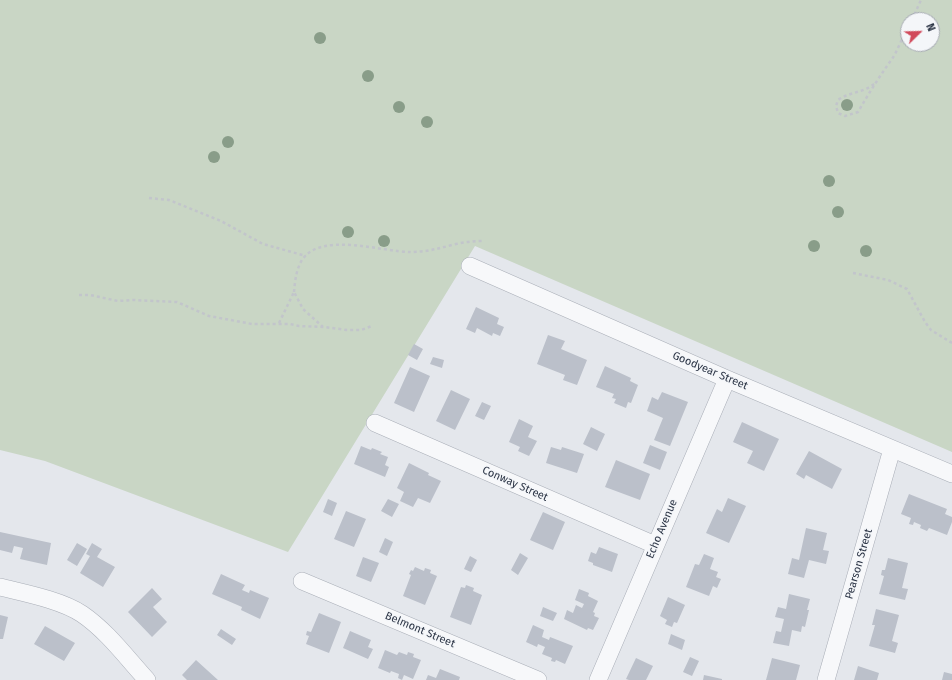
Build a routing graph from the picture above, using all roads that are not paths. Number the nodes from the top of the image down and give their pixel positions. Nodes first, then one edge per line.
1 (470, 266) dead end
2 (727, 379) junction
3 (375, 422) dead end
4 (892, 449) junction
5 (952, 474) edge
6 (655, 545) junction
7 (302, 581) dead end
8 (0, 587) edge
9 (147, 680) edge
10 (538, 680) edge
11 (598, 680) edge
12 (826, 680) edge

1 - 2 street, Goodyear Street
2 - 4 street, Goodyear Street
2 - 6 street, Echo Avenue
3 - 6 street, Conway Street
4 - 5 street, Goodyear Street
4 - 12 street, Pearson Street
6 - 11 street, Echo Avenue
7 - 10 street, Belmont Street
8 - 9 street

